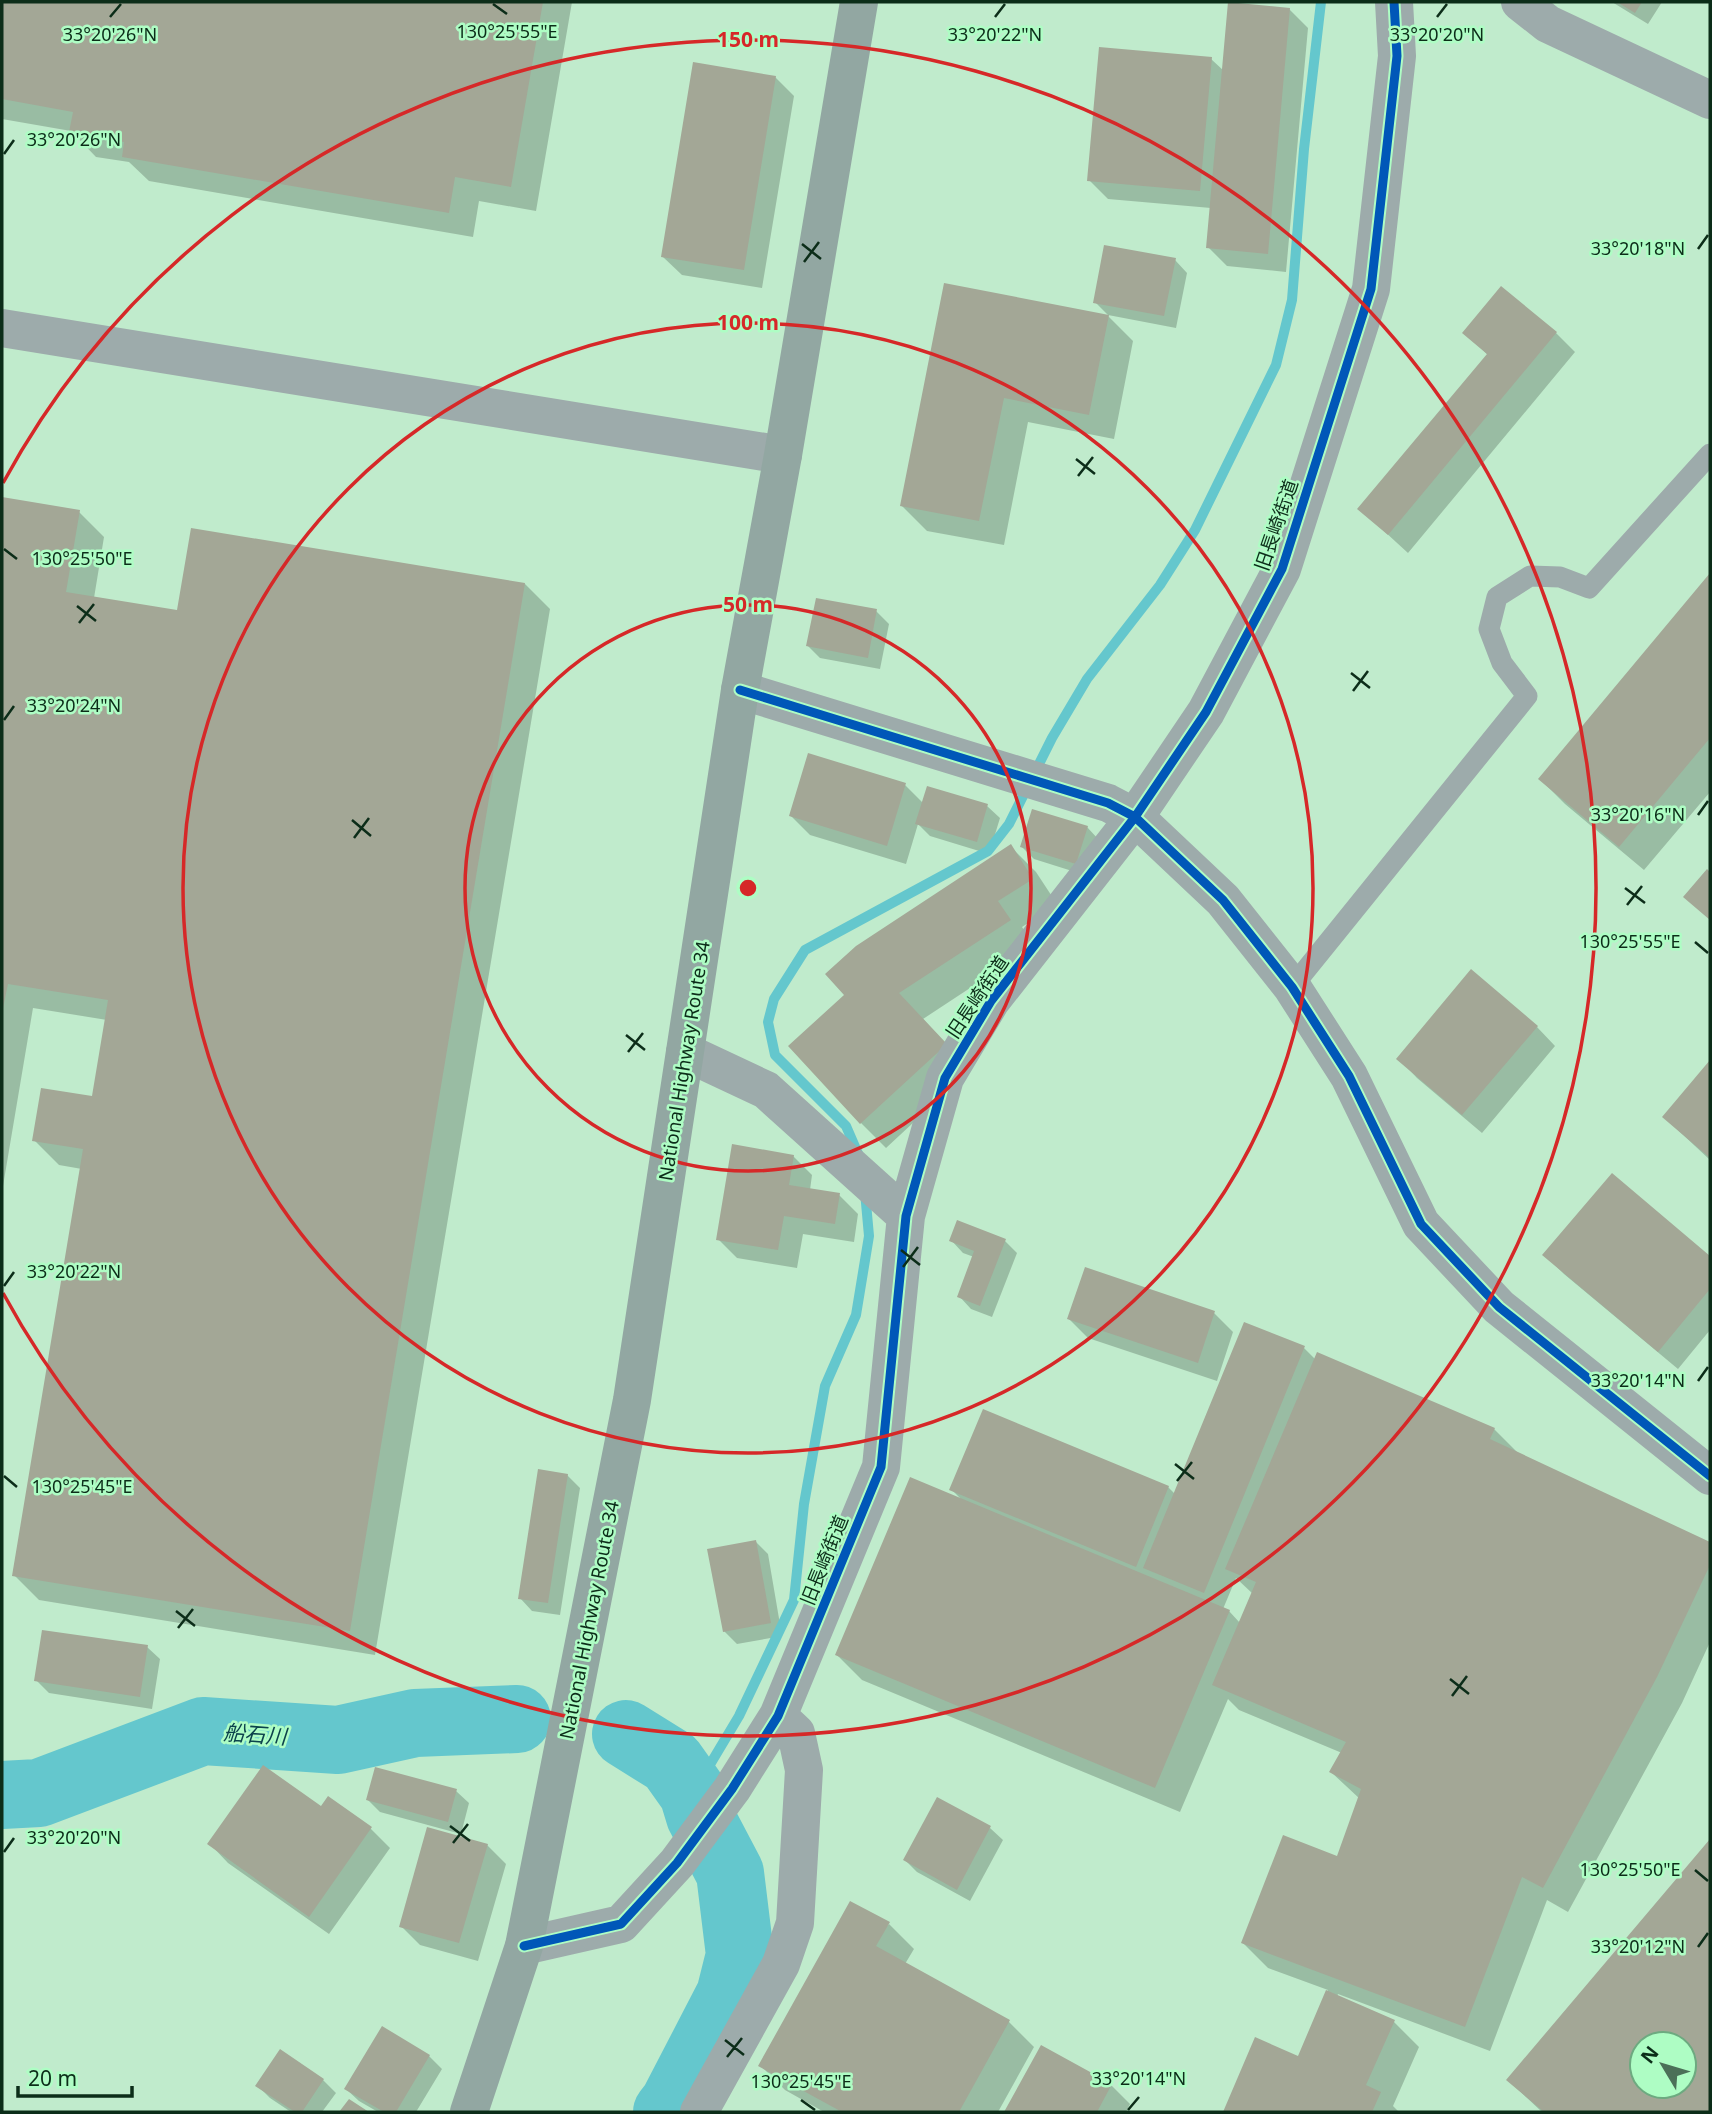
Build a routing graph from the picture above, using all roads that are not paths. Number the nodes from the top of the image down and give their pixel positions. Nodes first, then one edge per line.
1 (859, 2) edge
2 (1394, 2) edge
3 (1520, 2) edge
4 (1710, 100) edge
5 (2, 328) edge
6 (1710, 454) edge
7 (783, 455) junction
8 (740, 690) junction
9 (1135, 817) junction
10 (1292, 987) junction
11 (685, 1052) junction
12 (906, 1216) junction
13 (1710, 1476) edge
14 (778, 1716) junction
15 (524, 1946) junction
16 (469, 2112) edge
17 (699, 2112) edge

1 - 7 highway, National Highway Route 34
2 - 9 street, 旧長崎街道
3 - 4 street
5 - 7 street
6 - 10 lane
7 - 8 highway, National Highway Route 34
8 - 9 street
8 - 11 highway, National Highway Route 34
9 - 10 street
9 - 12 street, 旧長崎街道
10 - 13 street
11 - 12 street
11 - 15 highway, National Highway Route 34
12 - 14 street, 旧長崎街道
14 - 15 street, 旧長崎街道
14 - 17 street
15 - 16 highway, National Highway Route 34

